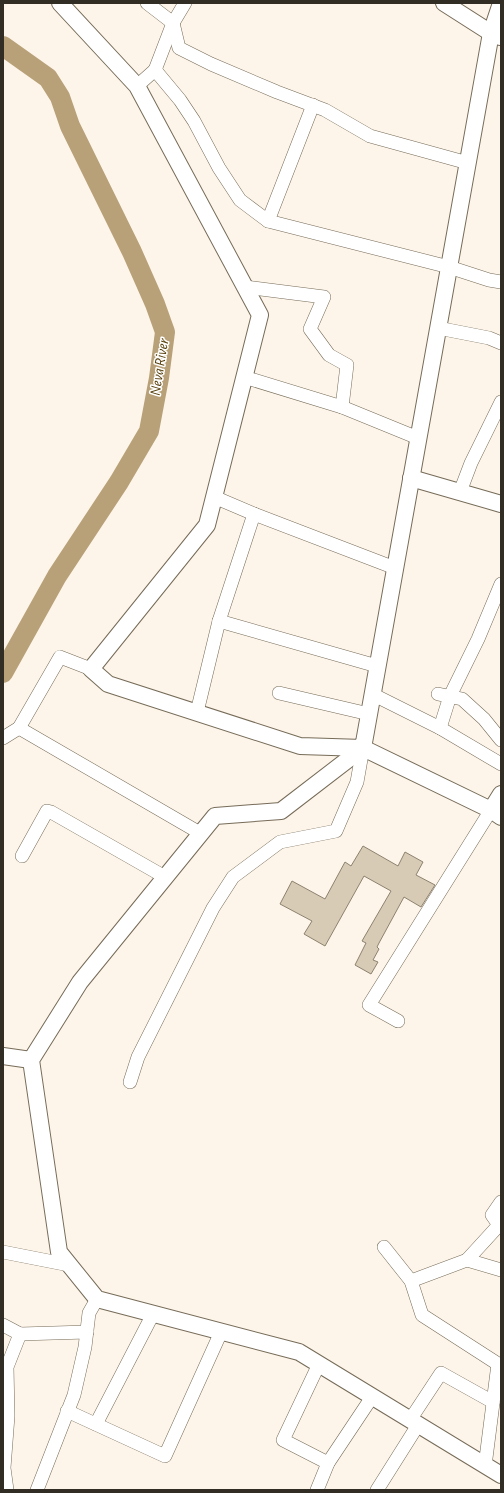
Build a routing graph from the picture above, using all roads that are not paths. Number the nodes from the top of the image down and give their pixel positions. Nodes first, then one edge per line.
1 (60, 3) edge
2 (147, 3) edge
3 (185, 3) edge
4 (444, 3) edge
5 (501, 3) edge
6 (173, 23) junction
7 (496, 35) edge
8 (155, 70) junction
9 (137, 86) junction
10 (313, 105) junction
11 (468, 163) junction
12 (268, 221) junction
13 (449, 267) junction
14 (501, 282) edge
15 (245, 287) junction
16 (438, 328) junction
17 (501, 343) edge
18 (244, 377) junction
19 (501, 402) edge
20 (342, 407) junction
21 (418, 438) junction
22 (411, 478) junction
23 (460, 492) junction
24 (214, 497) junction
25 (501, 504) edge
26 (254, 514) junction
27 (395, 568) junction
28 (501, 584) edge
29 (219, 621) junction
30 (377, 666) junction
31 (90, 669) junction
32 (279, 693) dead end
33 (372, 694) junction
34 (444, 695) junction
35 (197, 712) junction
36 (369, 714) junction
37 (19, 728) junction
38 (440, 728) junction
39 (3, 738) edge
40 (501, 740) edge
41 (362, 748) junction
42 (501, 764) edge
43 (501, 794) edge
44 (496, 814) edge
45 (200, 833) junction
46 (22, 856) dead end
47 (165, 877) junction
48 (398, 1021) dead end
49 (3, 1056) edge
50 (31, 1060) junction
51 (130, 1082) dead end
52 (501, 1202) edge
53 (500, 1226) edge
54 (384, 1247) dead end
55 (3, 1252) edge
56 (467, 1260) junction
57 (69, 1264) junction
58 (501, 1270) edge
59 (411, 1282) junction
60 (97, 1299) junction
61 (153, 1314) junction
62 (3, 1325) edge
63 (87, 1332) junction
64 (221, 1332) junction
65 (20, 1334) junction
66 (319, 1364) junction
67 (372, 1397) junction
68 (493, 1402) junction
69 (67, 1411) junction
70 (414, 1422) junction
71 (96, 1424) junction
72 (328, 1463) junction
73 (485, 1466) junction
74 (501, 1475) edge
75 (7, 1490) edge
76 (37, 1490) edge
77 (317, 1490) edge
78 (377, 1490) edge

1 - 9 street
2 - 6 street
3 - 6 street
4 - 7 street
5 - 7 street
6 - 8 street
6 - 10 street
7 - 11 street
8 - 9 street
8 - 12 street
9 - 15 street
10 - 11 street
10 - 12 street
11 - 13 street
12 - 13 street
13 - 14 street
13 - 16 street
15 - 18 street
15 - 20 street
16 - 17 street
16 - 21 street
18 - 20 street
18 - 24 street
19 - 23 street
20 - 21 street
21 - 22 street
22 - 23 street
22 - 27 street
23 - 25 street
24 - 26 street
24 - 31 street
26 - 27 street
26 - 29 street
27 - 30 street
28 - 34 street
29 - 30 street
29 - 35 street
30 - 33 street
31 - 35 street
31 - 37 street
32 - 36 street
33 - 36 street
33 - 38 street
34 - 38 street
34 - 40 street
35 - 41 street
36 - 41 street
37 - 39 street
37 - 45 street
38 - 42 street
41 - 44 street
41 - 45 street
41 - 51 street
43 - 44 street
44 - 48 street
45 - 47 street
46 - 47 street
47 - 50 street
49 - 50 street
50 - 57 street
52 - 53 street
53 - 56 street
54 - 59 street
55 - 57 street
56 - 58 street
56 - 59 street
57 - 60 street
59 - 68 street
60 - 61 street
60 - 63 street
61 - 64 street
61 - 71 street
62 - 65 street
63 - 65 street
63 - 69 street
64 - 66 street
64 - 71 street
65 - 75 street
66 - 67 street
66 - 72 street
67 - 70 street
67 - 72 street
68 - 70 street
68 - 73 street
69 - 71 street
69 - 76 street
70 - 73 street
70 - 78 street
72 - 77 street
73 - 74 street

